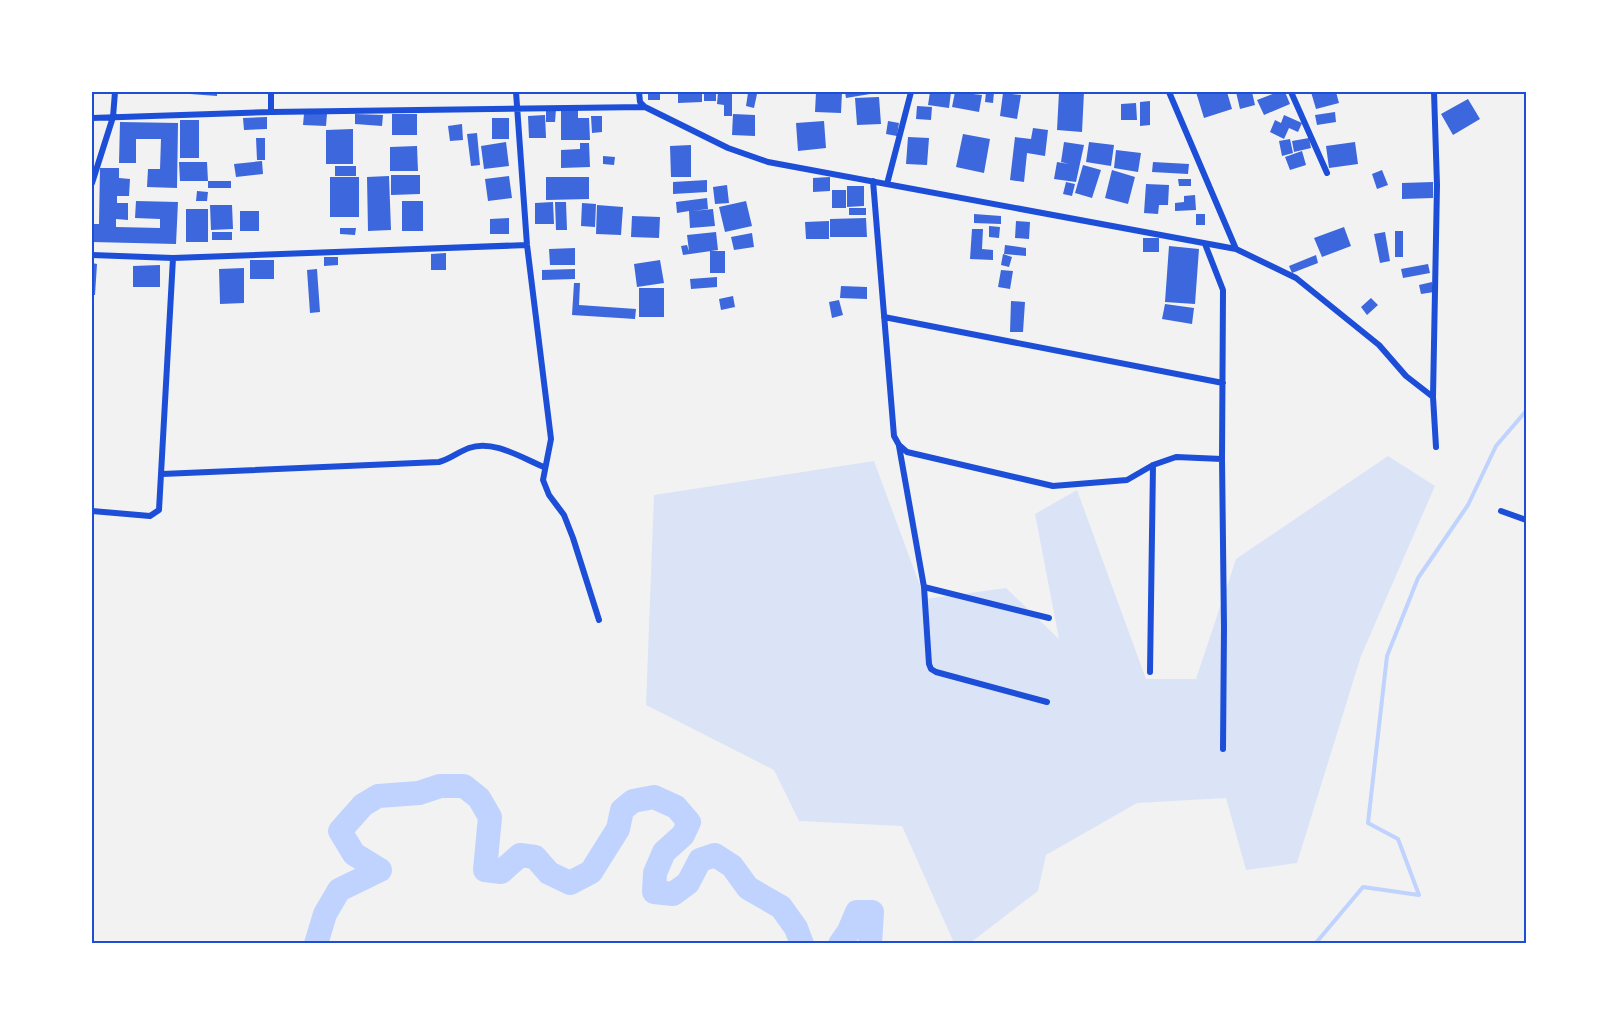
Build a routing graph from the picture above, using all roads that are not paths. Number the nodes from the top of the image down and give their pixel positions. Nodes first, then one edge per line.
1 (115, 92) edge
2 (271, 92) edge
3 (516, 92) edge
4 (639, 92) edge
5 (911, 92) edge
6 (1169, 92) edge
7 (1291, 92) edge
8 (1434, 92) edge
9 (645, 107) junction
10 (517, 108) junction
11 (271, 112) junction
12 (113, 117) junction
13 (92, 118) edge
14 (1327, 173) dead end
15 (873, 181) junction
16 (92, 183) edge
17 (887, 184) junction
18 (527, 244) junction
19 (1205, 244) junction
20 (1236, 249) junction
21 (92, 255) edge
22 (173, 258) junction
23 (884, 317) junction
24 (1223, 383) junction
25 (1433, 397) junction
26 (899, 445) junction
27 (1436, 447) dead end
28 (1222, 459) junction
29 (1153, 465) junction
30 (544, 466) junction
31 (162, 474) junction
32 (92, 511) edge
33 (1501, 511) dead end
34 (1527, 520) edge
35 (924, 587) junction
36 (1049, 618) dead end
37 (599, 620) dead end
38 (1150, 672) dead end
39 (1047, 702) dead end
40 (1223, 749) dead end

1 - 12 street
2 - 11 street
3 - 10 street
4 - 9 street
5 - 17 street
6 - 20 street
7 - 14 street
8 - 25 street
9 - 10 street
9 - 15 street
10 - 11 street
10 - 18 street
11 - 12 street
12 - 13 street
12 - 16 street
15 - 17 street
15 - 23 street
17 - 19 street
18 - 22 street
18 - 30 street
19 - 20 street
19 - 24 street
20 - 25 street
21 - 22 street
22 - 31 street
23 - 24 street
23 - 26 street
24 - 28 street
25 - 27 street
26 - 29 street
26 - 35 street
28 - 29 street
28 - 40 street
29 - 38 street
30 - 31 street
30 - 37 street
31 - 32 street
33 - 34 street
35 - 36 street
35 - 39 street

